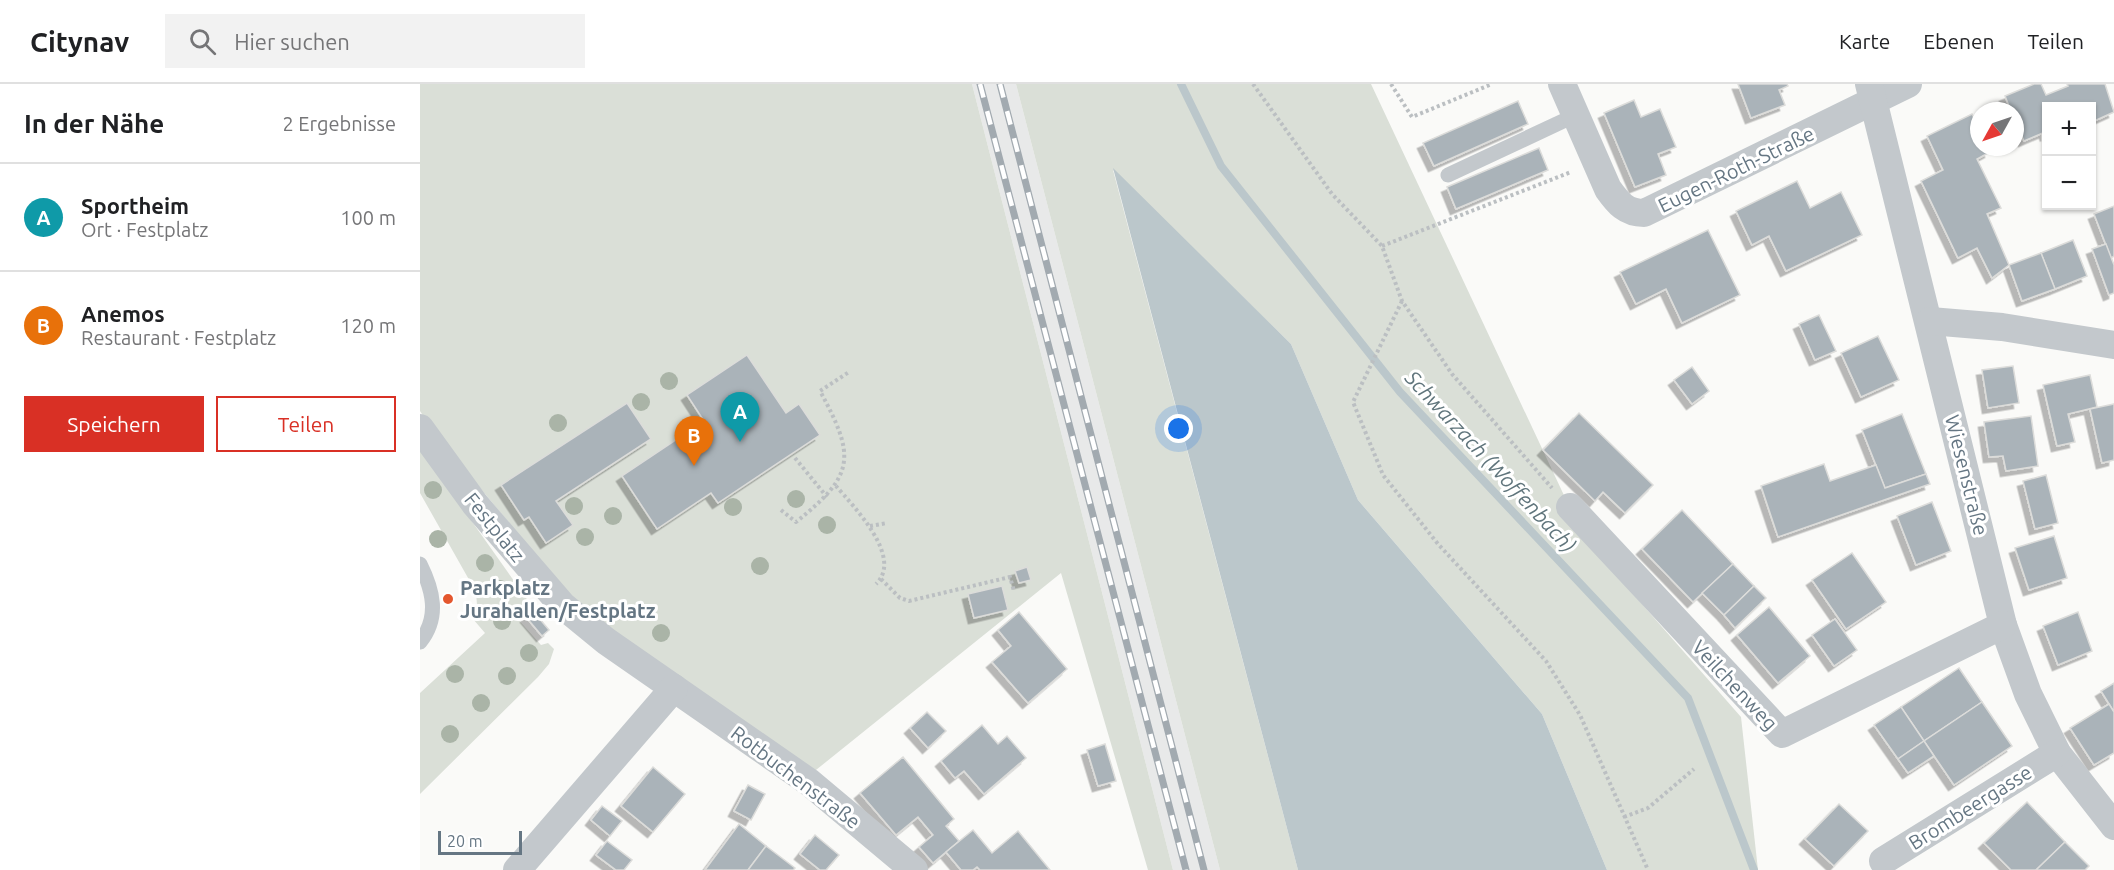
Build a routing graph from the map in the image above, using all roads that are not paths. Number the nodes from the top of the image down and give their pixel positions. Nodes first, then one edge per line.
1 (1562, 84) edge
2 (1908, 84) edge
3 (1872, 92) edge
4 (1576, 115) junction
5 (1448, 175) dead end
6 (1930, 321) junction
7 (2114, 345) edge
8 (420, 428) edge
9 (1569, 507) road end
10 (420, 564) edge
11 (2003, 625) junction
12 (606, 641) joint
13 (420, 642) edge
14 (675, 688) junction
15 (2056, 753) junction
16 (2114, 826) edge
17 (1883, 861) dead end
18 (517, 870) edge
19 (914, 870) edge

1 - 4 street, Eugen-Roth-Straße
2 - 3 street, Eugen-Roth-Straße
3 - 4 street, Eugen-Roth-Straße
3 - 6 street, Wiesenstraße
4 - 5 lane
6 - 7 street
6 - 11 street, Wiesenstraße
8 - 12 street, Festplatz
9 - 11 street, Veilchenweg
10 - 13 lane
11 - 15 street, Wiesenstraße
12 - 14 street, Rotbuchenstraße
14 - 18 street
14 - 19 street, Rotbuchenstraße
15 - 16 street, Wiesenstraße
15 - 17 street, Brombeergasse

